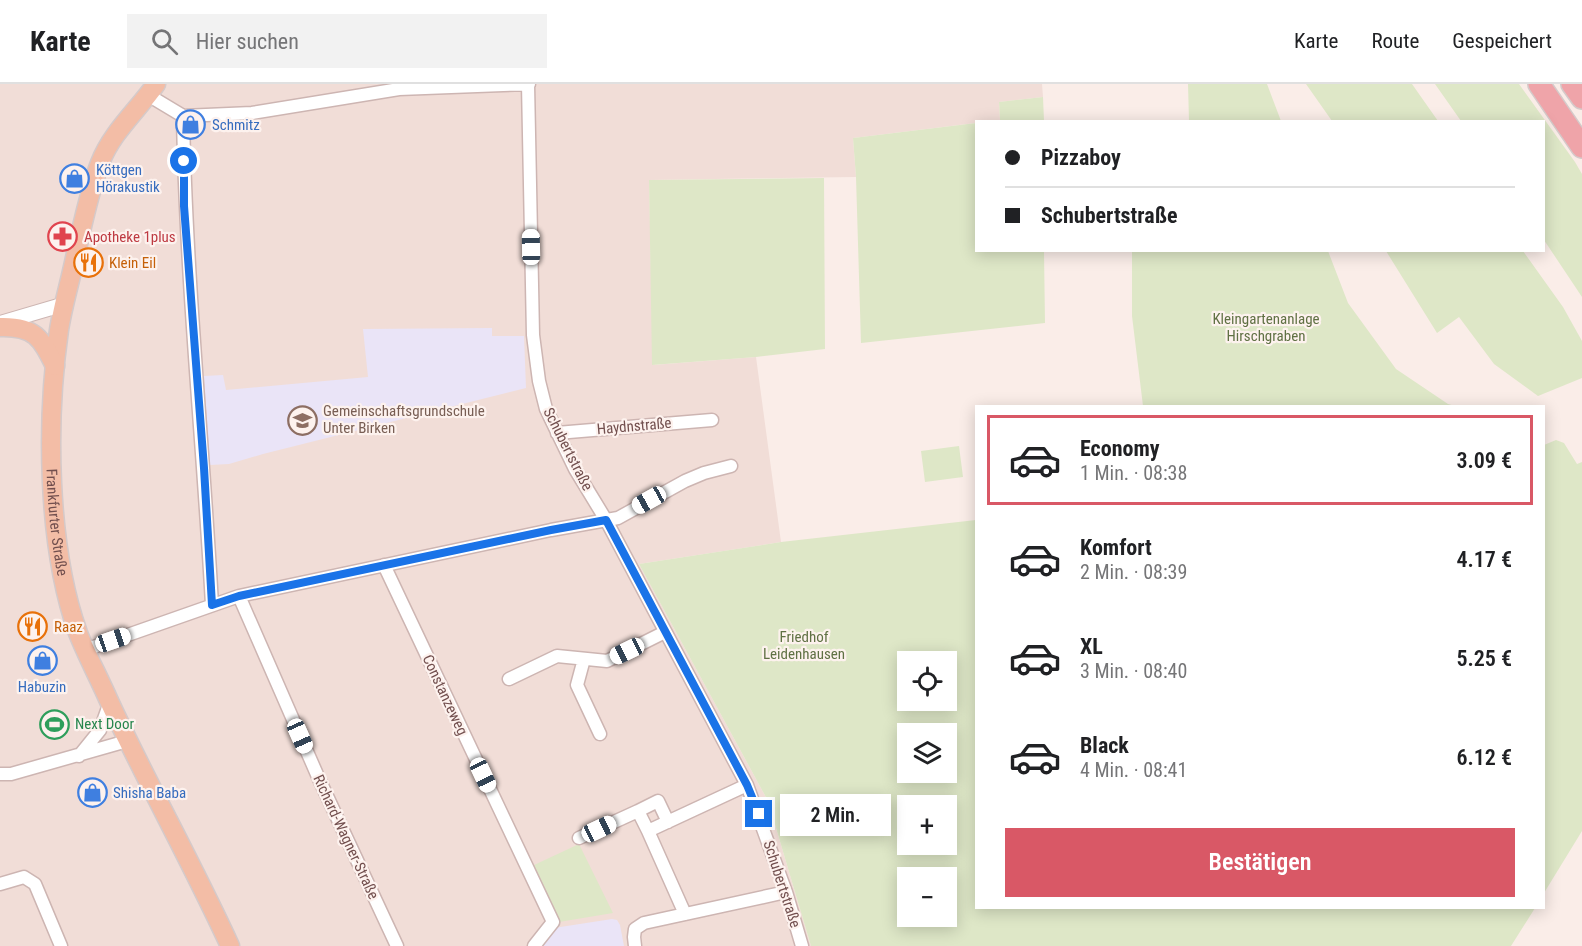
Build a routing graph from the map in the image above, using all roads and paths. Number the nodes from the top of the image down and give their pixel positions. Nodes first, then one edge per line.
1 (528, 84) edge
2 (1539, 84) edge
3 (1572, 84) edge
4 (152, 89) edge
5 (1582, 98) edge
6 (183, 116) junction
7 (1582, 147) edge
8 (65, 304) junction
9 (0, 325) edge
10 (55, 366) junction
11 (712, 420) dead end
12 (557, 433) junction
13 (731, 466) dead end
14 (606, 520) junction
15 (384, 565) junction
16 (239, 596) junction
17 (212, 605) junction
18 (665, 633) junction
19 (85, 650) junction
20 (584, 659) junction
21 (509, 679) dead end
22 (110, 702) junction
23 (600, 734) dead end
24 (127, 741) junction
25 (79, 756) junction
26 (0, 774) edge
27 (747, 785) junction
28 (638, 811) junction
29 (668, 822) junction
30 (648, 831) junction
31 (579, 838) dead end
32 (0, 884) edge
33 (786, 892) junction
34 (685, 914) junction
35 (62, 946) edge
36 (230, 946) edge
37 (397, 946) edge
38 (534, 946) edge
39 (635, 946) edge
40 (802, 946) edge

1 - 6 street
1 - 12 street, Schubertstraße
2 - 7 highway
3 - 5 highway
4 - 6 street
4 - 8 main road, Frankfurter Straße
6 - 17 street
8 - 9 street
8 - 10 main road, Frankfurter Straße
9 - 10 main road
10 - 19 main road, Frankfurter Straße
11 - 12 street, Haydnstraße
12 - 14 street, Schubertstraße
13 - 14 street
14 - 15 street
14 - 18 street, Schubertstraße
15 - 16 street
15 - 38 street, Constanzeweg
16 - 17 street
16 - 37 street, Richard-Wagner-Straße
17 - 19 street
18 - 20 street
18 - 27 street, Schubertstraße
19 - 22 main road, Frankfurter Straße
20 - 21 street
20 - 23 street
22 - 24 main road, Frankfurter Straße
22 - 25 street
24 - 25 street
24 - 36 main road, Frankfurter Straße
25 - 26 street
27 - 29 street
27 - 33 street, Schubertstraße
28 - 29 street
28 - 30 street
28 - 31 street
29 - 30 street
30 - 34 street
32 - 35 street
33 - 34 street
33 - 40 street, Schubertstraße
34 - 39 street

